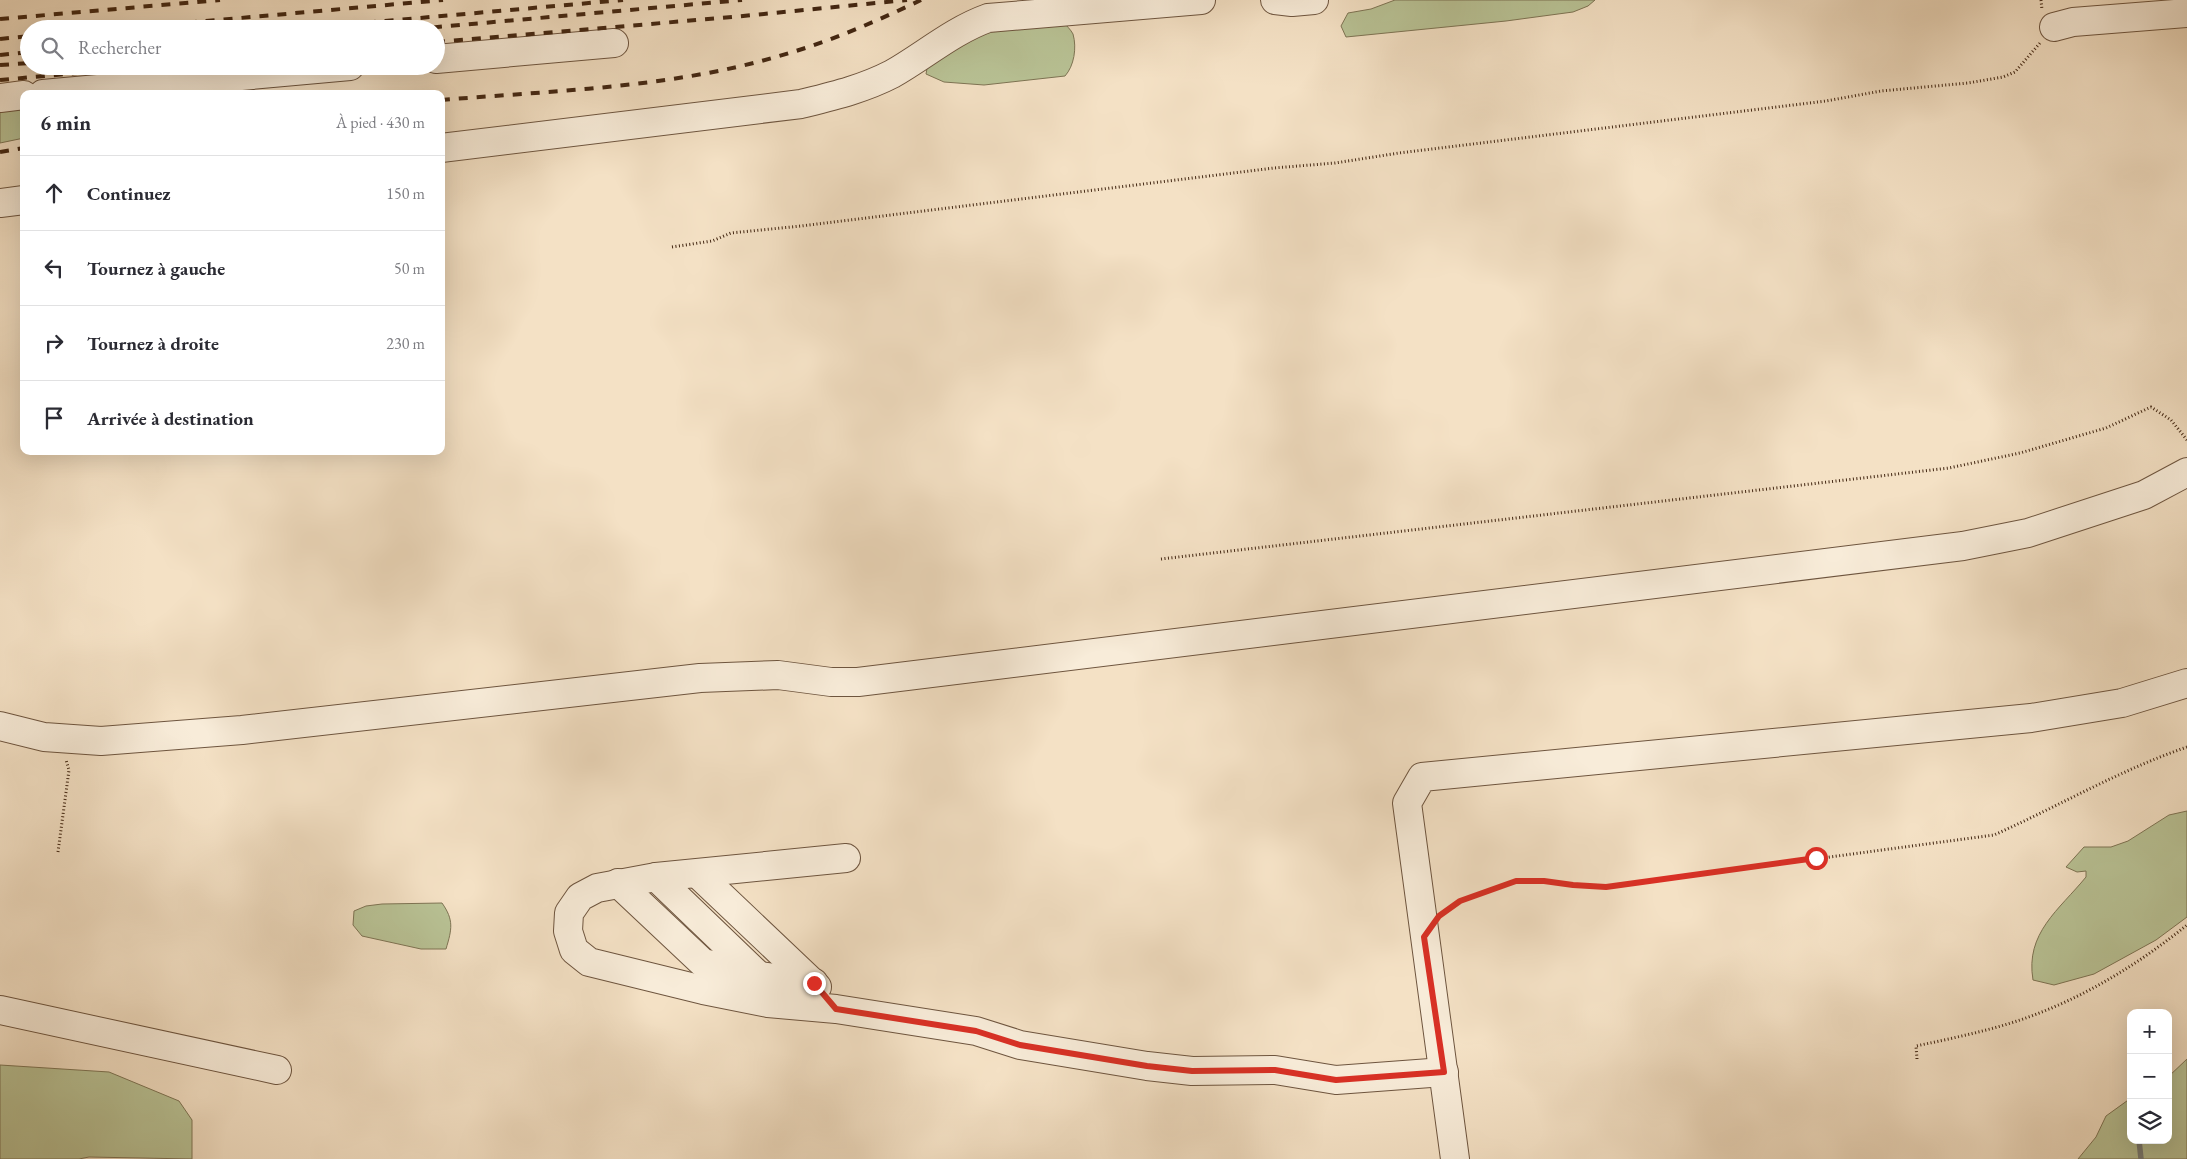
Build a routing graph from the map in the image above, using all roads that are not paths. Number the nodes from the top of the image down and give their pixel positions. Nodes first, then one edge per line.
1 (1201, 0) edge
2 (1275, 0) edge
3 (1314, 0) edge
4 (2187, 12) edge
5 (2054, 27) road end
6 (614, 43) dead end
7 (445, 57) edge
8 (251, 75) edge
9 (87, 90) edge
10 (20, 96) edge
11 (0, 98) edge
12 (445, 148) edge
13 (20, 200) edge
14 (0, 202) edge
15 (2187, 472) edge
16 (2187, 683) edge
17 (0, 726) edge
18 (846, 858) dead end
19 (698, 874) junction
20 (656, 877) junction
21 (618, 883) junction
22 (759, 976) junction
23 (814, 983) junction
24 (836, 1009) junction
25 (0, 1010) edge
26 (277, 1070) dead end
27 (1444, 1072) junction
28 (1455, 1159) edge

1 - 12 lane
2 - 3 lane
4 - 5 lane
6 - 7 lane
8 - 9 lane
10 - 11 lane
13 - 14 lane
15 - 17 lane
16 - 27 lane
18 - 19 lane
19 - 20 lane
19 - 23 lane
20 - 21 lane
20 - 22 lane
21 - 22 lane
21 - 24 lane
22 - 23 lane
23 - 24 lane
24 - 27 lane
25 - 26 lane
27 - 28 lane

